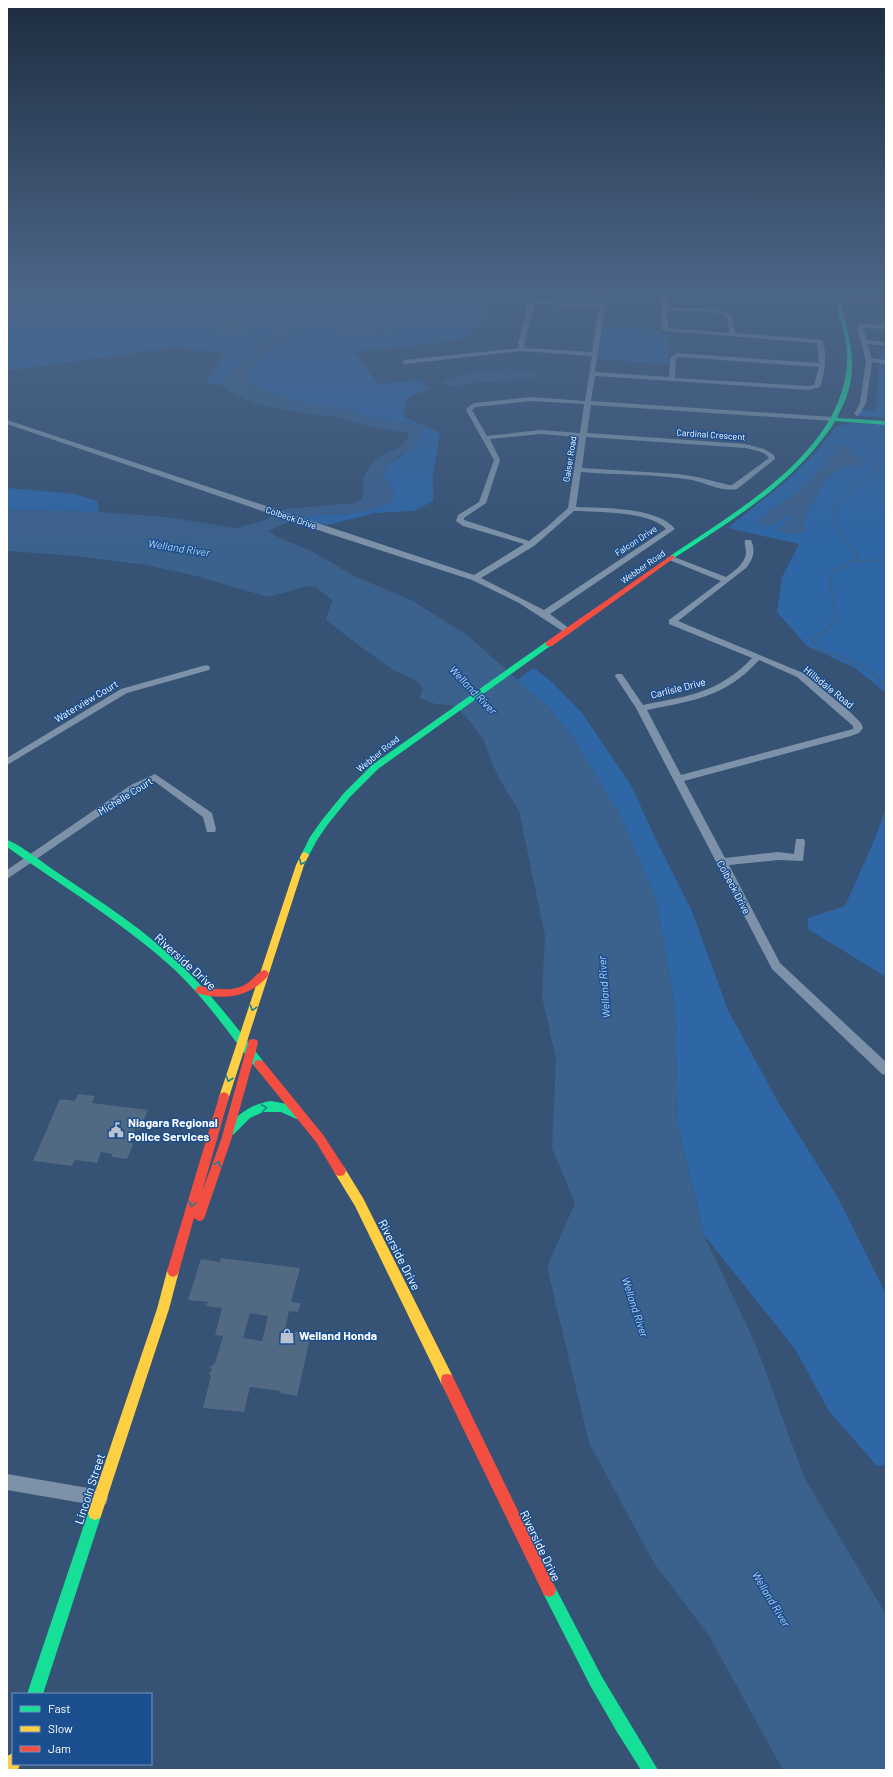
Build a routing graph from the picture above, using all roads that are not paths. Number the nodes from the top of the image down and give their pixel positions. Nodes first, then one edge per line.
1 (592, 376) edge
2 (623, 376) edge
3 (672, 376) edge
4 (820, 376) edge
5 (848, 376) edge
6 (867, 376) edge
7 (672, 379) junction
8 (588, 403) junction
9 (857, 414) dead end
10 (833, 419) junction
11 (7, 422) edge
12 (886, 423) edge
13 (583, 435) junction
14 (486, 438) junction
15 (577, 470) junction
16 (572, 509) junction
17 (748, 542) dead end
18 (531, 544) junction
19 (671, 559) junction
20 (475, 578) junction
21 (727, 580) junction
22 (544, 614) junction
23 (567, 631) junction
24 (757, 657) junction
25 (206, 668) dead end
26 (619, 676) dead end
27 (641, 708) junction
28 (7, 762) edge
29 (678, 779) junction
30 (347, 795) junction
31 (211, 829) dead end
32 (800, 842) dead end
33 (7, 843) edge
34 (30, 859) junction
35 (722, 862) junction
36 (7, 875) edge
37 (290, 925) dead end
38 (264, 973) junction
39 (200, 990) junction
40 (255, 1036) dead end
41 (242, 1042) junction
42 (250, 1051) junction
43 (886, 1070) edge
44 (306, 1119) junction
45 (226, 1140) junction
46 (168, 1291) junction
47 (7, 1482) edge
48 (100, 1498) junction
49 (35, 1693) edge
50 (650, 1770) edge

1 - 8 street, Gaiser Road
2 - 7 street
3 - 7 street
4 - 7 street
5 - 10 main road, Webber Road
6 - 9 street
8 - 10 street
8 - 13 street, Gaiser Road
8 - 14 street
10 - 12 main road
10 - 19 main road, Webber Road
11 - 20 street, Colbeck Drive
13 - 14 street
13 - 15 street, Gaiser Road
13 - 15 street, Cardinal Crescent
14 - 18 street
15 - 16 street, Gaiser Road
16 - 18 street
16 - 22 street, Falcon Drive
17 - 21 street, Hillsdale Road
18 - 20 street
19 - 21 street
19 - 23 main road, Webber Road
20 - 22 street, Colbeck Drive
21 - 24 street, Hillsdale Road
22 - 23 street, Colbeck Drive
23 - 30 main road, Webber Road
24 - 27 street, Carlisle Drive
24 - 29 street, Hillsdale Road
25 - 28 street, Waterview Court
26 - 27 street, Colbeck Drive
27 - 29 street, Colbeck Drive
29 - 35 street, Colbeck Drive
30 - 37 main road, Webber Road
30 -> 38 main road, Webber Road
31 - 34 street, Michelle Court
32 - 35 street
33 - 34 main road, Riverside Drive
34 - 36 street
34 - 39 main road, Riverside Drive
35 - 43 street, Colbeck Drive
38 - 39 main road
38 -> 41 main road, Webber Road
39 - 41 main road, Riverside Drive
40 - 42 main road
41 - 42 main road, Riverside Drive
41 -> 46 main road, Lincoln Street
42 - 44 main road, Riverside Drive
42 - 45 main road, Lincoln Street
45 -> 44 main road
44 - 50 main road, Riverside Drive
46 -> 45 main road, Lincoln Street
46 - 48 main road, Lincoln Street
47 - 48 street
48 - 49 main road, Lincoln Street

